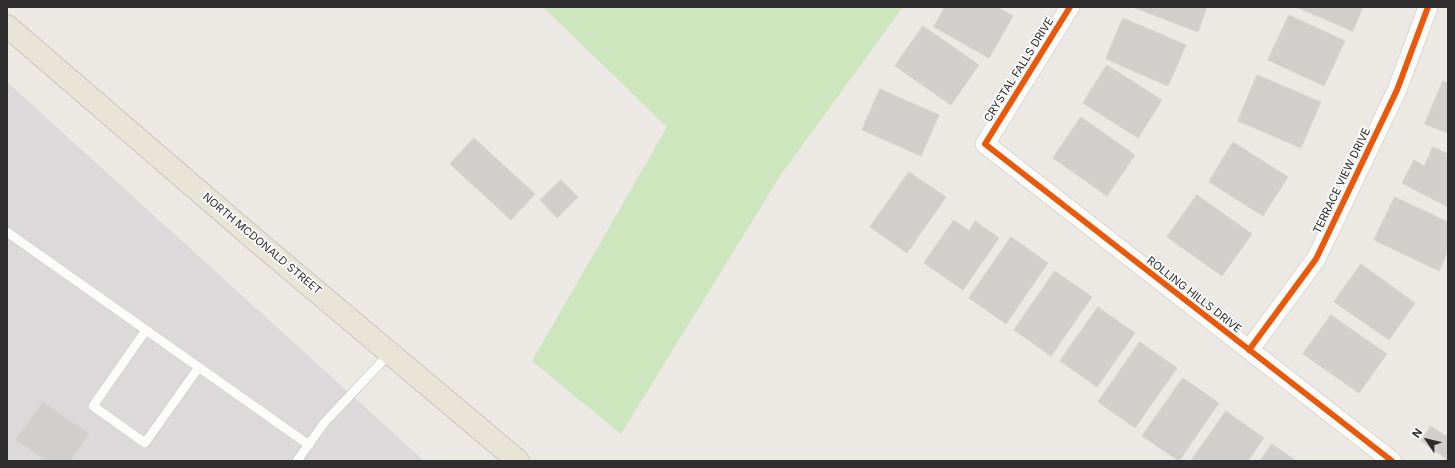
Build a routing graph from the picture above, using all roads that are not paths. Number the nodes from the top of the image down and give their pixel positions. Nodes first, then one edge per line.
1 (1070, 7) edge
2 (1428, 7) edge
3 (7, 26) edge
4 (985, 144) joint
5 (7, 232) edge
6 (146, 330) junction
7 (1249, 350) junction
8 (390, 353) junction
9 (198, 367) junction
10 (309, 445) junction
11 (297, 461) edge
12 (518, 461) edge
13 (1392, 461) edge

1 - 4 street, CRYSTAL FALLS DRIVE
2 - 7 street, TERRACE VIEW DRIVE
3 - 8 main road, NORTH MCDONALD STREET
4 - 7 street, ROLLING HILLS DRIVE
5 - 6 lane
6 - 9 lane
6 - 9 lane
7 - 13 street, ROLLING HILLS DRIVE
8 - 10 lane
8 - 12 main road, NORTH MCDONALD STREET
9 - 10 lane
10 - 11 lane

